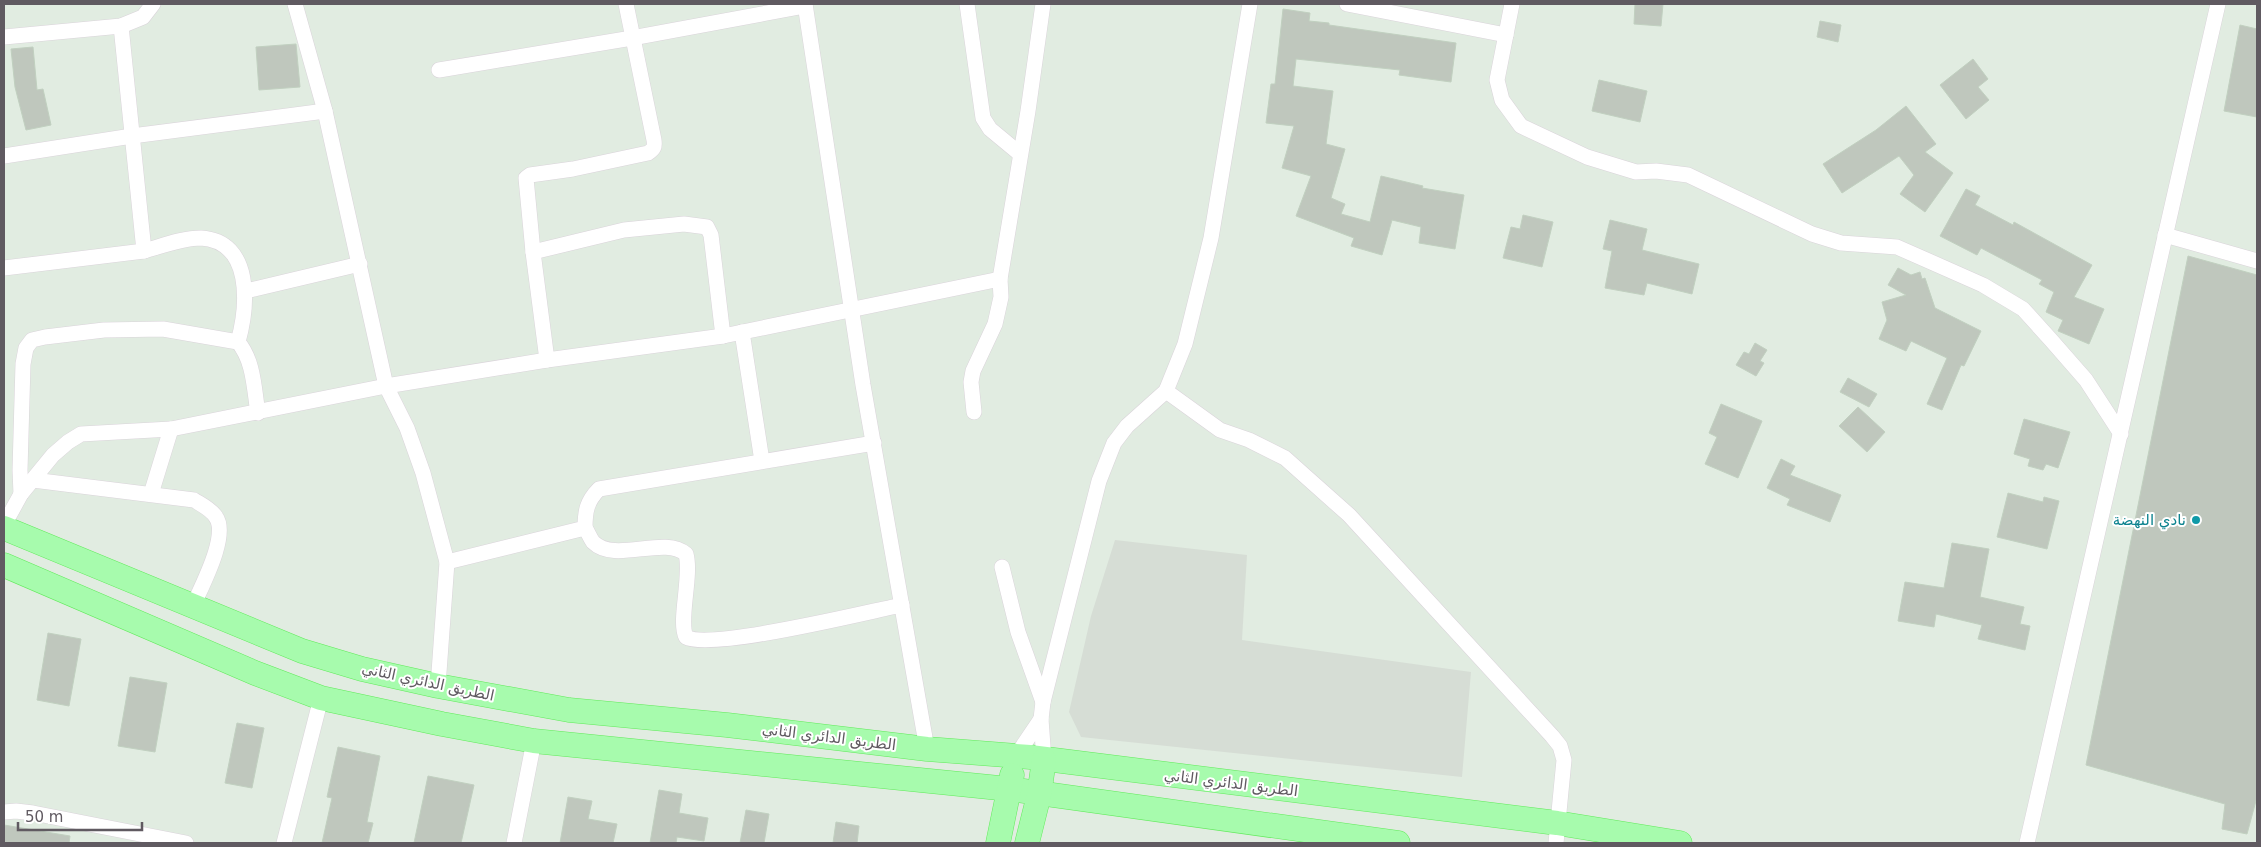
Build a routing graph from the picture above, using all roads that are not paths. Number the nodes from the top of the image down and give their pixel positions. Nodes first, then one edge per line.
1 (153, 4) edge
2 (295, 4) edge
3 (626, 4) edge
4 (967, 4) edge
5 (1043, 4) edge
6 (1250, 4) edge
7 (1347, 4) edge
8 (1512, 4) edge
9 (2218, 4) edge
10 (805, 5) edge
11 (121, 26) junction
12 (1506, 35) junction
13 (4, 37) edge
14 (632, 38) junction
15 (439, 70) dead end
16 (324, 111) junction
17 (132, 136) junction
18 (1020, 153) junction
19 (4, 156) edge
20 (2165, 236) junction
21 (144, 251) junction
22 (533, 252) junction
23 (2257, 261) edge
24 (360, 264) junction
25 (4, 268) edge
26 (1000, 278) junction
27 (246, 291) junction
28 (853, 309) junction
29 (742, 332) junction
30 (723, 336) junction
31 (238, 342) junction
32 (547, 360) junction
33 (386, 386) junction
34 (1166, 391) junction
35 (974, 412) dead end
36 (258, 413) junction
37 (171, 429) junction
38 (2121, 434) junction
39 (874, 443) junction
40 (762, 461) junction
41 (33, 480) junction
42 (22, 494) junction
43 (151, 494) junction
44 (4, 526) edge
45 (585, 528) junction
46 (447, 562) junction
47 (4, 564) edge
48 (1002, 567) dead end
49 (902, 604) junction
50 (193, 606) junction
51 (438, 686) junction
52 (321, 698) junction
53 (1043, 702) junction
54 (1041, 719) junction
55 (534, 741) junction
56 (927, 749) junction
57 (1016, 756) junction
58 (1044, 760) junction
59 (1009, 789) junction
60 (1039, 795) junction
61 (4, 812) edge
62 (1556, 833) edge
63 (1305, 837) edge
64 (1362, 841) edge
65 (186, 843) edge
66 (284, 843) edge
67 (514, 843) edge
68 (998, 843) edge
69 (1027, 843) edge
70 (1398, 843) edge
71 (1680, 843) edge
72 (2027, 843) edge

1 - 11 street
2 - 16 street
3 - 14 street
4 - 18 street
5 - 18 street
6 - 34 street
7 - 12 street
8 - 12 street
9 - 20 street
10 - 14 street
10 - 28 street
11 - 13 street
11 - 17 street
12 - 38 street
14 - 15 street
14 - 22 street
16 - 17 street
16 - 24 street
17 - 19 street
17 - 21 street
18 - 26 street
20 - 23 street
20 - 38 street
21 - 25 street
21 - 27 street
22 - 30 street
22 - 32 street
24 - 27 street
24 - 33 street
26 - 28 street
26 - 35 street
27 - 31 street
28 - 29 street
28 - 39 street
29 - 30 street
29 - 40 street
30 - 32 street
31 - 36 street
31 - 42 street
32 - 33 street
33 - 36 street
33 - 46 street
34 - 53 street
34 - 62 street
36 - 37 street
37 - 41 street
37 - 43 street
38 - 72 street
39 - 40 street
39 - 49 street
40 - 45 street
41 - 42 street
41 - 43 street
42 - 44 street
43 - 50 street
44 - 50 main road, الطريق الدائري الثاني
45 - 46 street
45 - 49 street
46 - 51 street
47 - 52 main road
48 - 53 street
49 - 56 street
50 - 51 main road, الطريق الدائري الثاني
51 - 56 main road, الطريق الدائري الثاني
52 - 55 main road
52 - 66 street
53 - 54 street
54 - 57 street
54 - 58 street
55 - 59 main road
55 - 67 street
56 - 57 main road, الطريق الدائري الثاني
57 - 58 main road, الطريق الدائري الثاني
57 - 59 main road
58 - 60 main road
58 - 62 main road, الطريق الدائري الثاني
59 - 60 main road
59 - 68 main road
60 - 63 main road
60 - 69 main road
61 - 65 street
62 - 71 main road, الطريق الدائري الثاني
63 - 64 main road
64 - 70 main road

